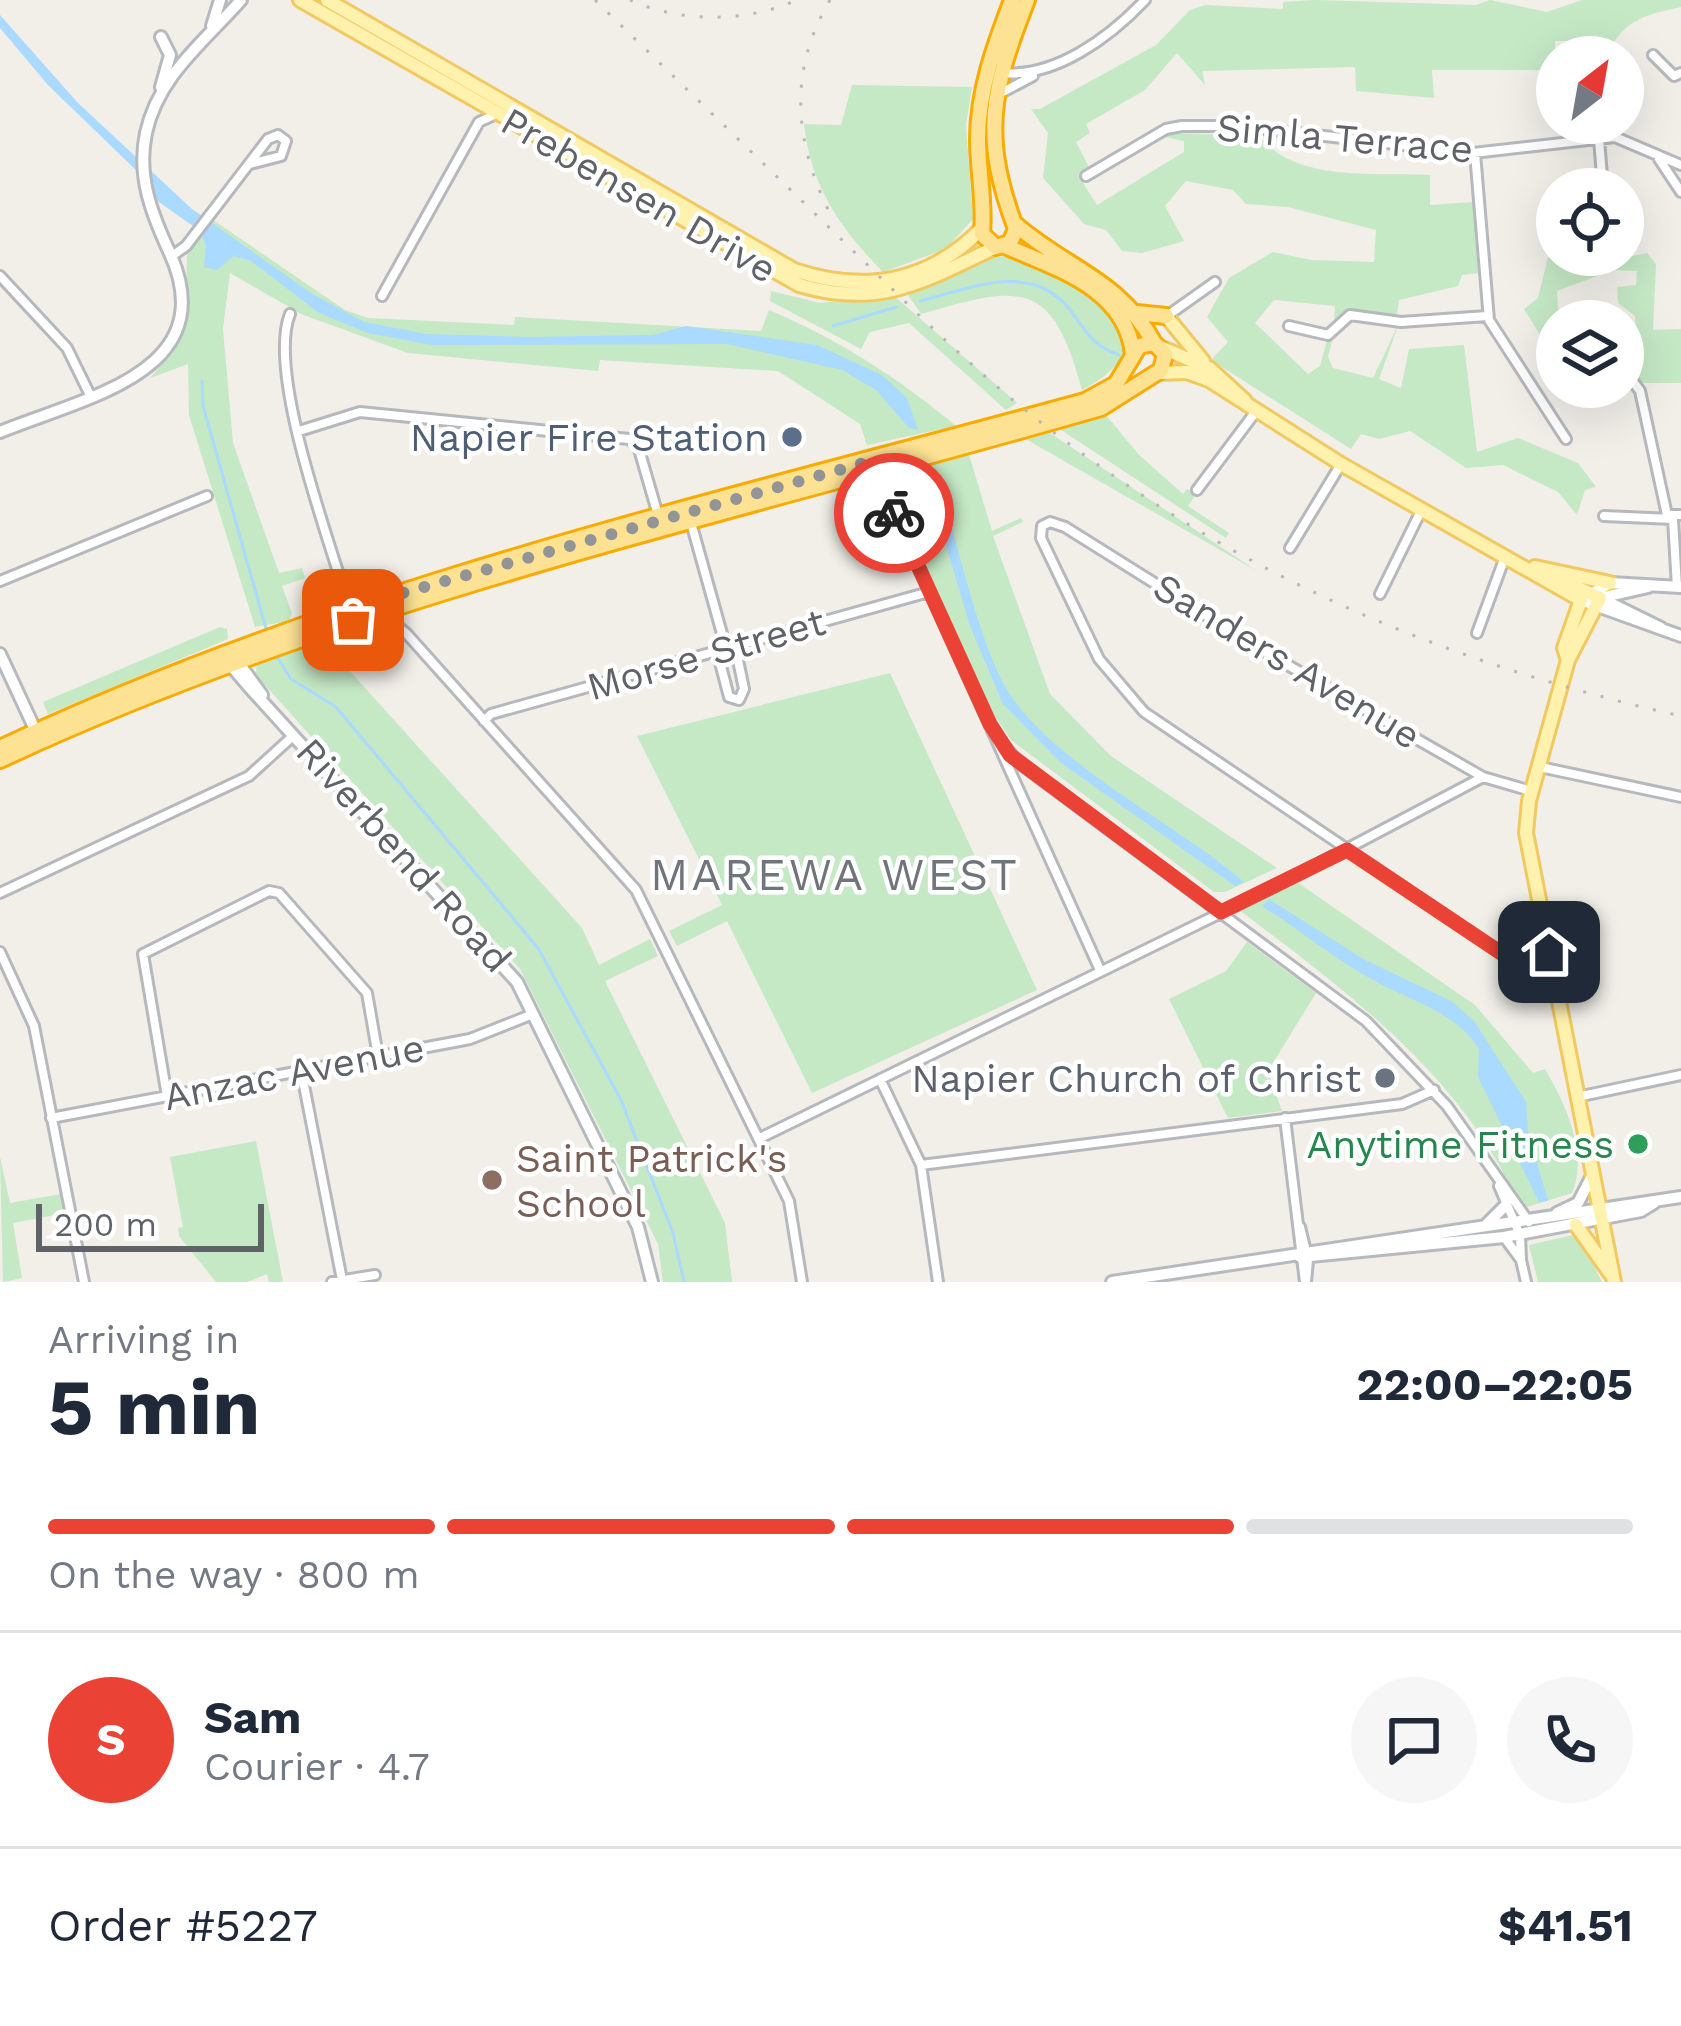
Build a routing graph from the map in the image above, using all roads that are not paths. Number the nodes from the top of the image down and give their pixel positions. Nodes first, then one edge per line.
1 (220, 0) edge
2 (241, 0) edge
3 (300, 0) edge
4 (327, 0) edge
5 (1012, 0) edge
6 (1027, 0) edge
7 (1145, 0) edge
8 (212, 26) junction
9 (161, 38) dead end
10 (1653, 55) dead end
11 (994, 72) junction
12 (1040, 72) junction
13 (1681, 73) edge
14 (997, 96) junction
15 (159, 97) junction
16 (474, 100) junction
17 (496, 114) junction
18 (478, 122) junction
19 (266, 143) junction
20 (1555, 144) edge
21 (1631, 144) edge
22 (1475, 153) junction
23 (275, 157) junction
24 (1658, 158) junction
25 (250, 164) junction
26 (1681, 165) edge
27 (1087, 176) dead end
28 (1681, 192) edge
29 (1012, 221) junction
30 (984, 224) junction
31 (1001, 247) junction
32 (172, 256) junction
33 (0, 276) edge
34 (1215, 282) dead end
35 (382, 296) dead end
36 (1137, 313) junction
37 (290, 314) dead end
38 (1166, 316) junction
39 (1487, 316) junction
40 (1289, 326) dead end
41 (1157, 345) junction
42 (1132, 358) junction
43 (1209, 368) junction
44 (1155, 374) junction
45 (90, 395) junction
46 (1252, 406) junction
47 (1644, 408) edge
48 (299, 431) junction
49 (644, 431) dead end
50 (0, 432) edge
51 (1566, 440) dead end
52 (637, 442) junction
53 (1341, 464) junction
54 (872, 465) junction
55 (1196, 490) dead end
56 (207, 496) dead end
57 (1421, 511) junction
58 (1666, 515) junction
59 (1681, 515) edge
60 (689, 516) junction
61 (1604, 516) dead end
62 (661, 524) junction
63 (1290, 548) dead end
64 (1505, 556) junction
65 (1520, 564) junction
66 (1535, 567) junction
67 (0, 580) edge
68 (1610, 583) junction
69 (1679, 587) edge
70 (1642, 589) junction
71 (929, 592) junction
72 (1379, 594) dead end
73 (1591, 599) junction
74 (406, 603) junction
75 (1628, 610) junction
76 (379, 611) junction
77 (352, 616) junction
78 (402, 629) junction
79 (1664, 629) junction
80 (1477, 633) dead end
81 (1681, 636) edge
82 (726, 648) junction
83 (0, 654) edge
84 (234, 655) junction
85 (484, 721) junction
86 (296, 734) junction
87 (995, 734) junction
88 (38, 737) junction
89 (0, 748) edge
90 (0, 760) edge
91 (1540, 767) junction
92 (1030, 771) junction
93 (1483, 777) junction
94 (1533, 792) junction
95 (1020, 794) junction
96 (1681, 797) edge
97 (1347, 850) junction
98 (0, 893) edge
99 (1221, 912) junction
100 (0, 952) edge
101 (1549, 952) junction
102 (1100, 970) junction
103 (533, 1014) junction
104 (378, 1056) junction
105 (301, 1070) junction
106 (1681, 1075) edge
107 (880, 1079) junction
108 (1434, 1090) junction
109 (167, 1096) junction
110 (1577, 1097) junction
111 (52, 1118) junction
112 (1285, 1118) junction
113 (760, 1138) junction
114 (921, 1165) junction
115 (1593, 1174) junction
116 (1496, 1179) junction
117 (1681, 1197) edge
118 (1505, 1206) junction
119 (1601, 1214) junction
120 (1543, 1220) junction
121 (1529, 1222) junction
122 (1576, 1225) junction
123 (1477, 1230) junction
124 (1517, 1230) junction
125 (1504, 1238) junction
126 (1305, 1256) junction
127 (1520, 1260) junction
128 (375, 1275) dead end
129 (1143, 1280) edge
130 (337, 1281) edge
131 (1614, 1281) edge
132 (84, 1282) edge
133 (652, 1282) edge
134 (802, 1282) edge
135 (938, 1282) edge
136 (1112, 1282) edge
137 (1306, 1282) edge
138 (1526, 1282) edge

1 - 8 street
2 - 8 street
3 - 16 main road, Prebensen Drive
4 - 30 main road, Prebensen Drive
5 - 11 highway
6 - 11 highway
7 - 12 street
8 - 15 street
9 - 15 street
10 - 13 street
11 - 12 street
11 - 14 highway
11 - 30 highway
12 - 14 street
14 - 29 highway
15 - 32 street
16 - 17 main road, Prebensen Drive
16 - 18 street
17 - 18 street
17 - 31 main road, Prebensen Drive
18 - 35 street
19 - 23 street
19 - 23 street
19 - 25 street
20 - 22 street, Simla Terrace
21 - 24 street, Simla Terrace
22 - 27 street, Simla Terrace
22 - 39 street
23 - 25 street
24 - 26 street, Simla Terrace
24 - 28 street
25 - 32 street
29 - 30 highway
29 - 31 highway
29 - 36 highway
30 - 31 highway
31 - 42 highway
32 - 45 street
33 - 45 street
34 - 38 street
36 - 38 highway
36 - 41 highway
37 - 48 street
38 - 43 main road
39 - 40 street
39 - 51 street
41 - 42 highway
41 - 43 main road
41 - 44 highway
42 - 44 highway
42 - 54 highway
43 - 46 main road
44 - 46 main road
44 - 54 highway
45 - 50 street
46 - 53 main road
46 - 55 street
47 - 58 street
48 - 52 street
48 - 77 street
49 - 52 street
52 - 62 street
53 - 57 main road
53 - 63 street
54 - 60 highway
54 - 71 street
56 - 67 street
57 - 64 main road
57 - 72 street
58 - 59 street
58 - 61 street
58 - 69 street
60 - 62 highway
60 - 82 street
62 - 74 highway
62 - 77 highway
64 - 65 main road
64 - 80 street
65 - 66 main road
65 - 73 main road
66 - 68 main road
66 - 73 main road
68 - 70 street
68 - 73 street
69 - 70 street
70 - 73 street
70 - 75 street
71 - 82 street, Morse Street
71 - 87 street
73 - 75 street
73 - 79 street
73 - 91 main road
74 - 76 highway
74 - 78 street
75 - 79 street
76 - 77 highway
76 - 78 street
77 - 84 highway
78 - 85 street
79 - 81 street
82 - 82 street
82 - 85 street, Morse Street
83 - 88 street
84 - 86 street, Riverbend Road
84 - 88 highway
85 - 113 street
86 - 98 street
86 - 103 street, Riverbend Road
87 - 92 street
87 - 95 street
88 - 89 highway
88 - 90 highway
91 - 94 main road
91 - 96 street
92 - 95 street
92 - 99 street
93 - 94 street, Sanders Avenue
93 - 97 street
93 - 97 street, Sanders Avenue
94 - 101 main road
95 - 102 street
97 - 99 street
97 - 101 street
99 - 102 street
99 - 108 street
100 - 111 street
101 - 110 main road
102 - 107 street
103 - 104 street, Anzac Avenue
103 - 133 street, Riverbend Road
104 - 105 street, Anzac Avenue
104 - 109 street
105 - 109 street, Anzac Avenue
105 - 130 street
106 - 110 street
107 - 113 street
107 - 114 street
108 - 112 street
108 - 116 street
109 - 111 street, Anzac Avenue
110 - 115 main road
111 - 132 street
112 - 114 street
112 - 126 street
113 - 134 street
114 - 135 street
115 - 119 main road
115 - 120 street
116 - 118 street
116 - 121 street
117 - 119 street
118 - 123 street
118 - 124 street
119 - 120 street
119 - 122 street
119 - 131 main road
120 - 121 street
121 - 124 street
122 - 124 street
122 - 131 main road
123 - 124 street
123 - 126 street
124 - 125 street
124 - 127 street
125 - 126 street
125 - 127 street
126 - 129 street
126 - 137 street
127 - 138 street
128 - 130 street
129 - 136 street

